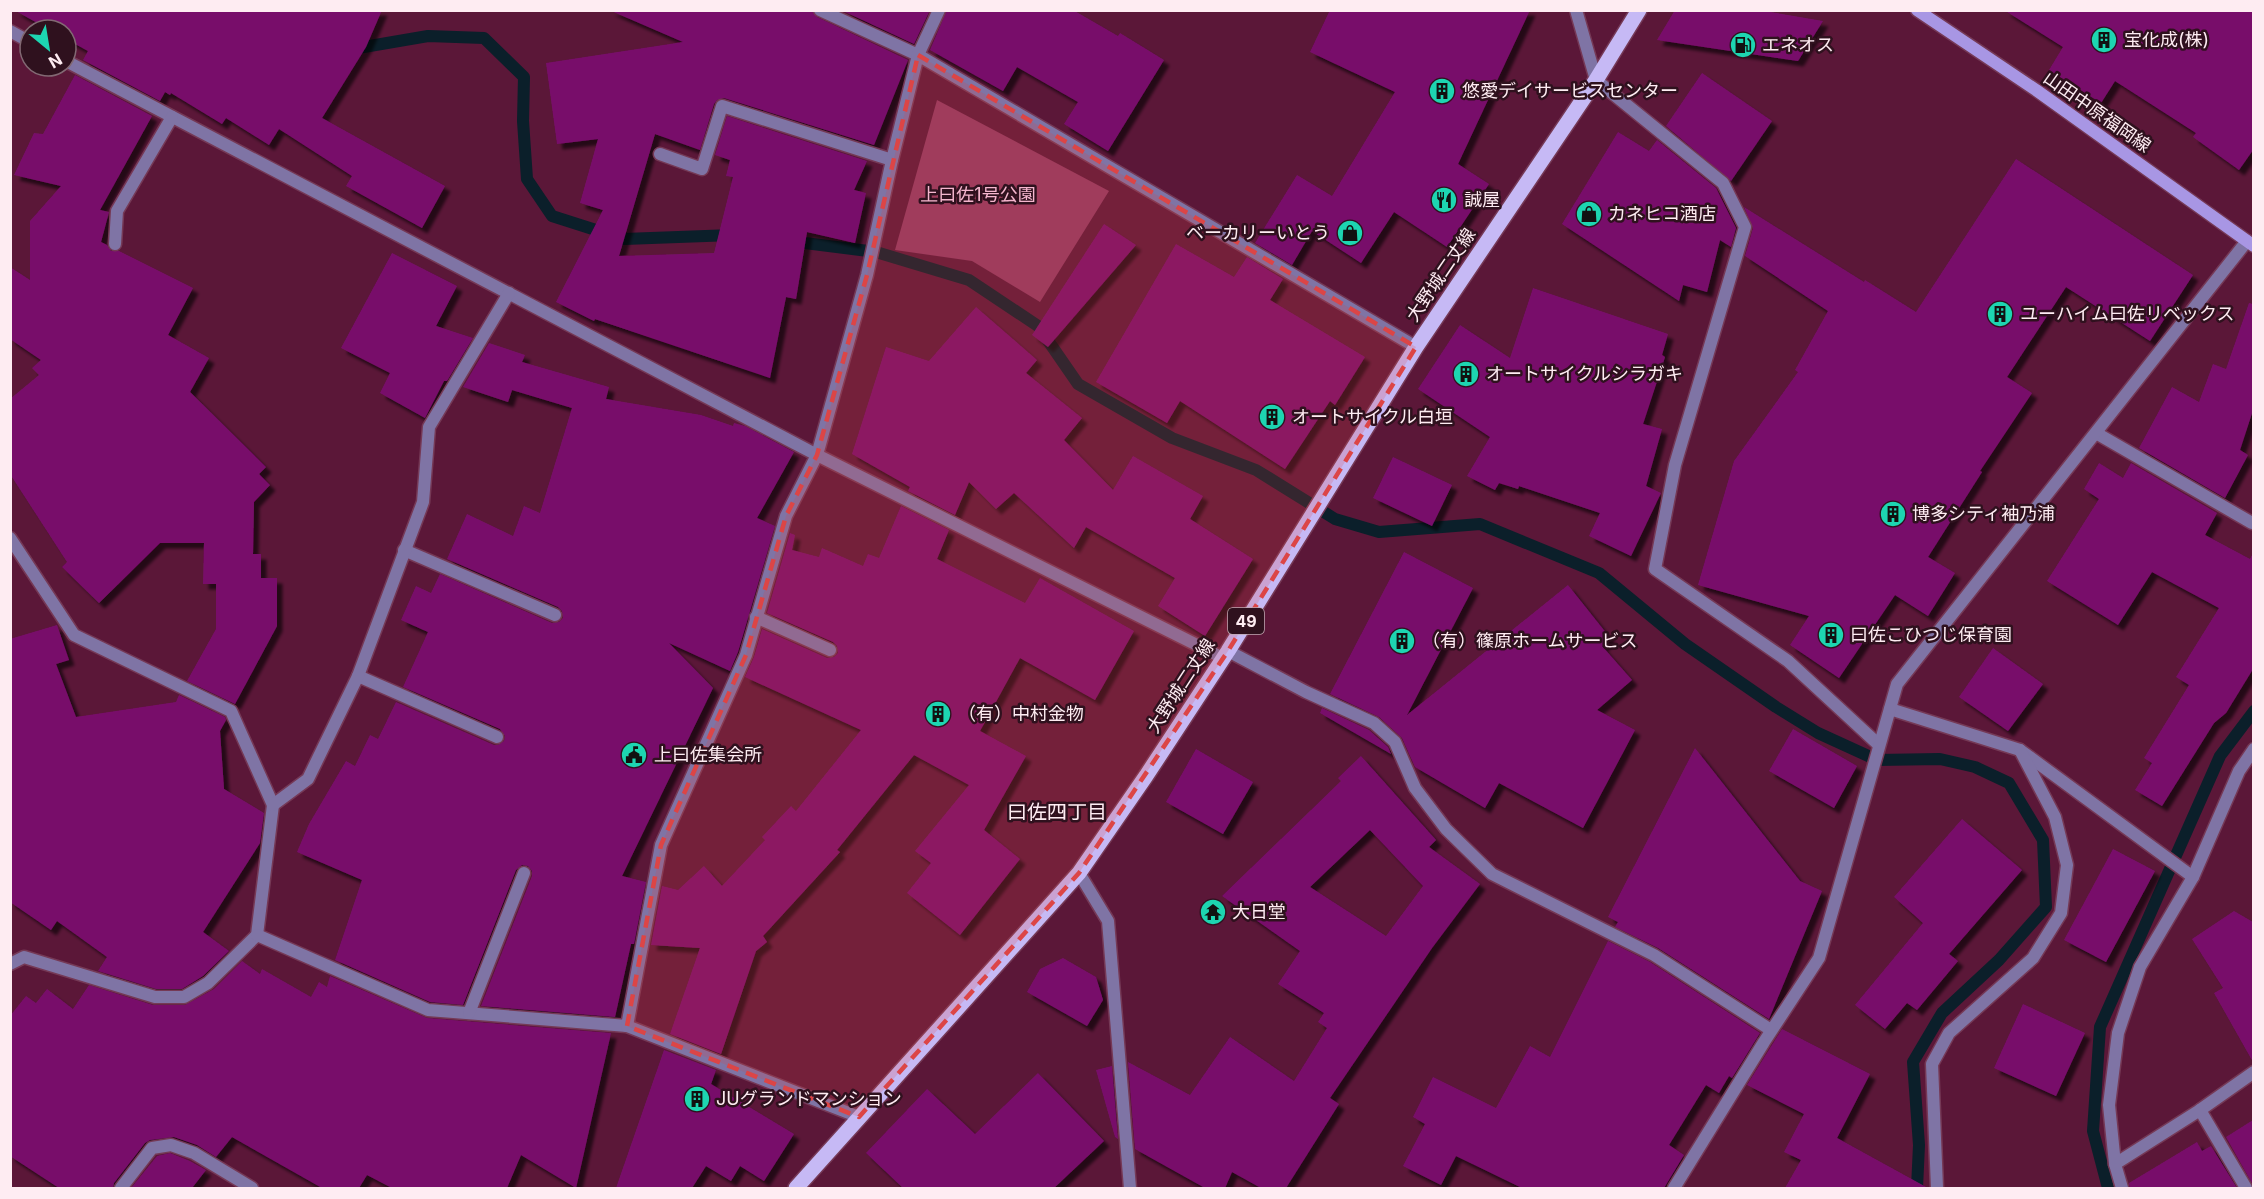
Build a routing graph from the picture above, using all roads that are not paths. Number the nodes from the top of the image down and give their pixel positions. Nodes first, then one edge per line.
1 (820, 10) edge
2 (939, 10) edge
3 (1576, 10) edge
4 (1639, 10) edge
5 (1917, 10) edge
6 (918, 55) junction
7 (78, 67) edge
8 (1596, 80) junction
9 (172, 117) junction
10 (660, 154) dead end
11 (892, 160) junction
12 (2250, 243) edge
13 (115, 244) dead end
14 (509, 293) junction
15 (1416, 347) junction
16 (2096, 433) junction
17 (817, 455) junction
18 (2252, 523) edge
19 (10, 538) edge
20 (404, 550) junction
21 (555, 615) dead end
22 (756, 617) junction
23 (830, 650) dead end
24 (1225, 655) junction
25 (358, 676) junction
26 (1890, 709) junction
27 (497, 737) dead end
28 (1880, 745) junction
29 (2253, 748) edge
30 (2020, 750) junction
31 (273, 805) junction
32 (524, 873) dead end
33 (1079, 873) junction
34 (2193, 877) junction
35 (257, 935) junction
36 (10, 964) edge
37 (469, 1013) junction
38 (627, 1026) junction
39 (1772, 1030) junction
40 (2253, 1072) edge
41 (2200, 1110) junction
42 (859, 1117) junction
43 (2115, 1164) junction
44 (122, 1188) edge
45 (252, 1188) edge
46 (796, 1188) edge
47 (1130, 1188) edge
48 (1674, 1188) edge
49 (1937, 1188) edge
50 (2122, 1188) edge
51 (2246, 1188) edge

1 - 6 street
2 - 6 street
3 - 8 street
4 - 8 main road, 大野城二丈線 / 49
5 - 12 main road, 山田中原福岡線
6 - 11 street
6 - 15 street
7 - 9 street
8 - 15 main road, 大野城二丈線 / 49
8 - 28 street
9 - 13 street
9 - 14 street
10 - 11 street
11 - 17 street
12 - 16 street
14 - 17 street
14 - 20 street
15 - 24 main road, 大野城二丈線 / 49
16 - 18 street
16 - 26 street
17 - 22 street
17 - 24 street
19 - 31 street
20 - 21 street
20 - 25 street
22 - 23 street
22 - 38 street
24 - 33 main road, 大野城二丈線 / 49
24 - 39 street
25 - 27 street
25 - 31 street
26 - 28 street
26 - 30 street
28 - 39 street
29 - 34 street
30 - 34 street
30 - 49 street
31 - 35 street
32 - 37 street
33 - 42 main road, 大野城二丈線 / 49
33 - 47 street
34 - 43 street
35 - 36 street
35 - 37 street
37 - 38 street
38 - 42 street
39 - 48 street
40 - 41 street
41 - 43 street
41 - 51 street
42 - 46 main road, 大野城二丈線 / 49
43 - 50 street
44 - 45 street

